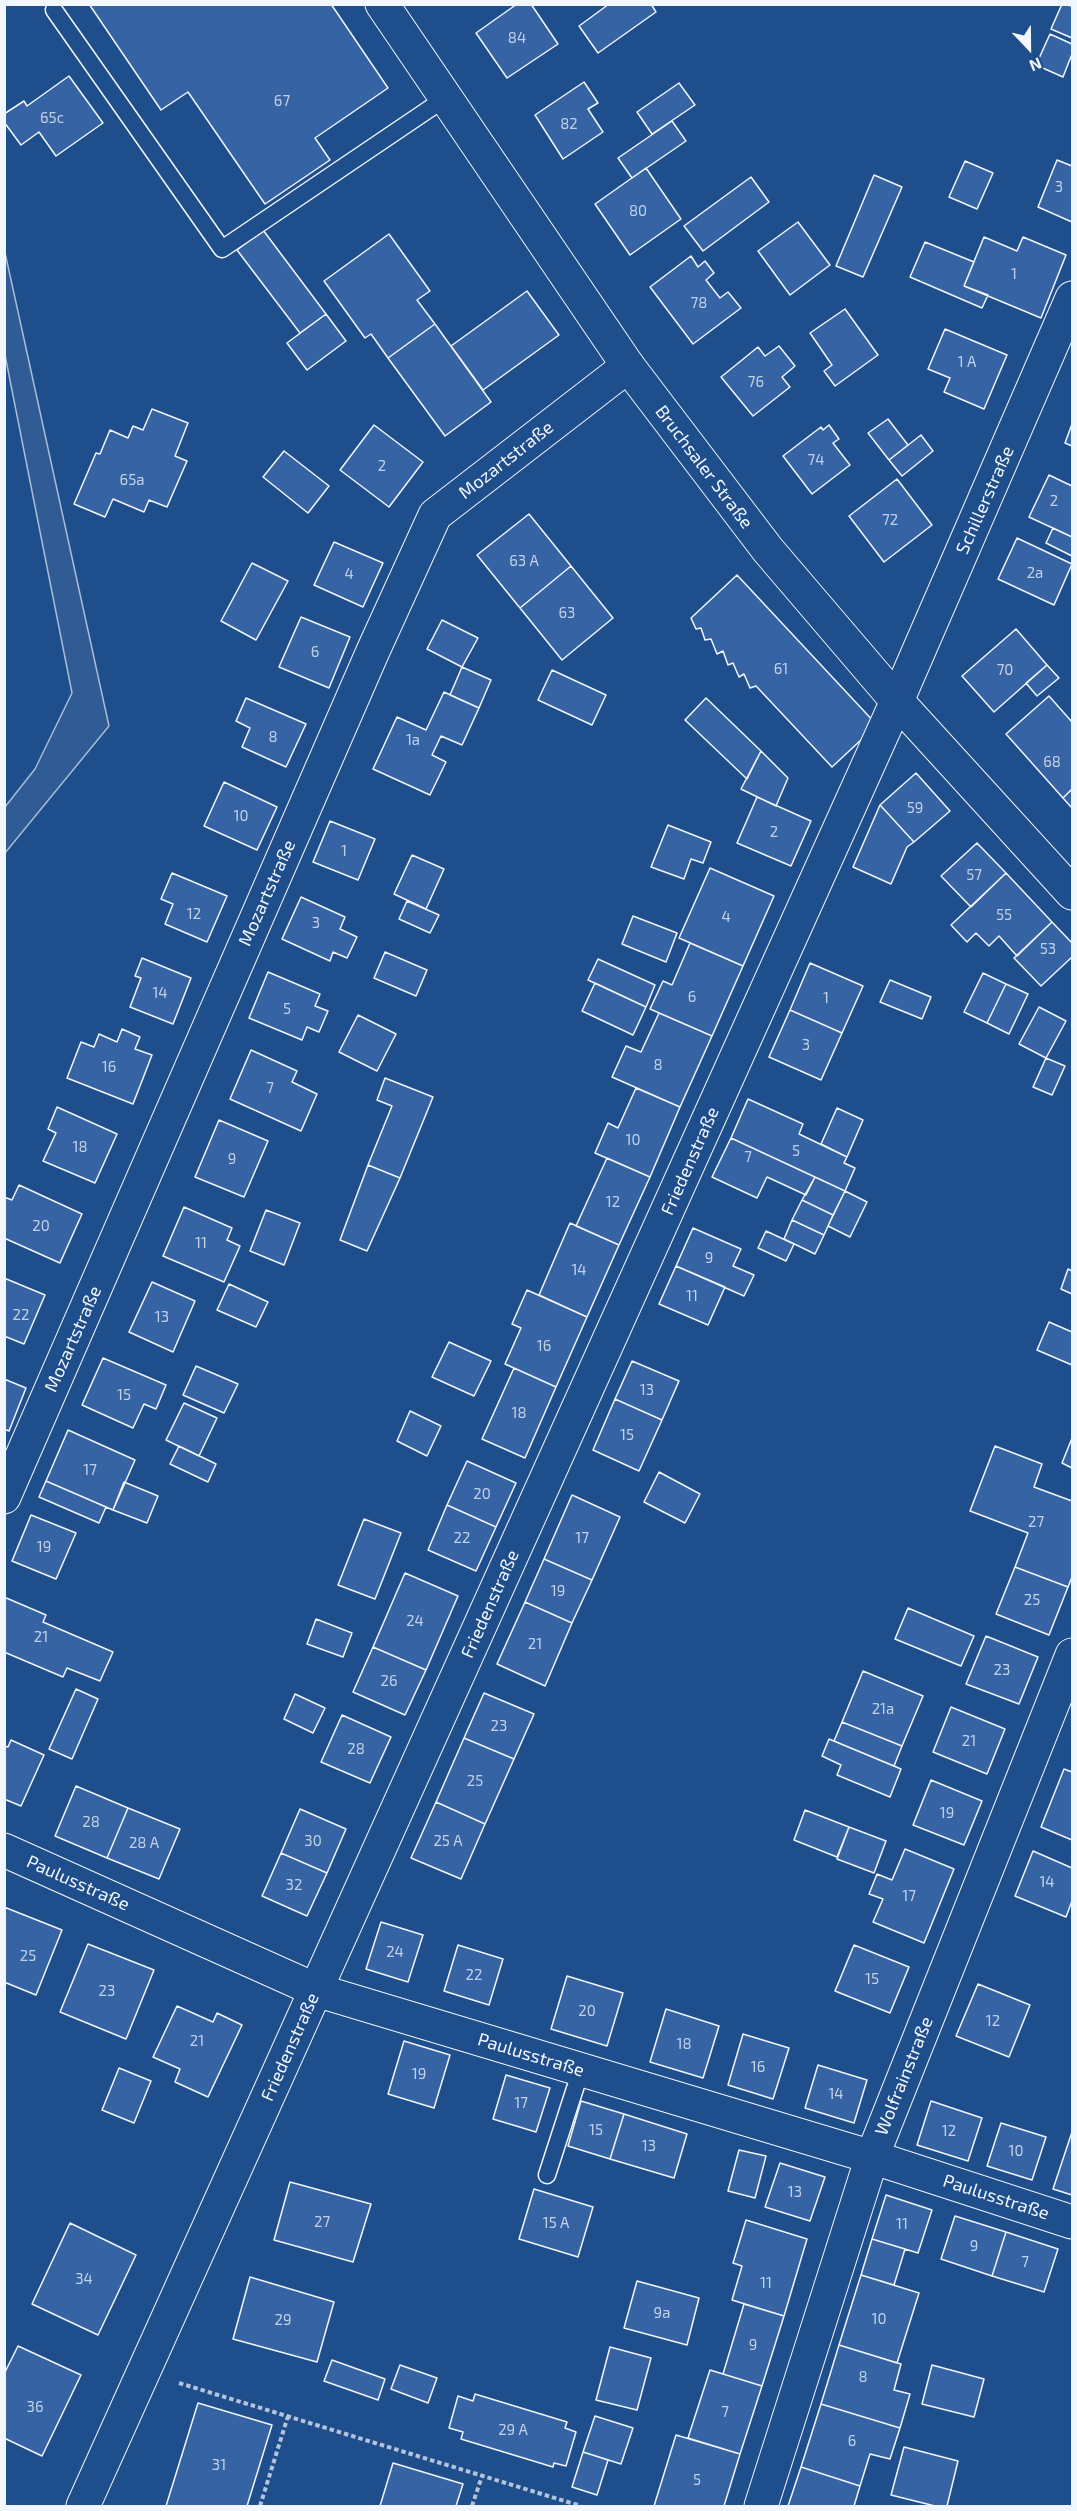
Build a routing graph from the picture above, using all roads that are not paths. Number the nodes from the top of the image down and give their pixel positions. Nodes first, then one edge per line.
1 (382, 4) edge
2 (54, 10) dead end
3 (444, 99) junction
4 (1072, 298) edge
5 (628, 366) junction
6 (897, 701) junction
7 (1072, 893) edge
8 (4, 1497) edge
9 (1072, 1655) edge
10 (4, 1850) edge
11 (316, 1990) junction
12 (581, 2070) junction
13 (872, 2157) junction
14 (547, 2175) dead end
15 (1072, 2222) edge
16 (82, 2506) edge
17 (760, 2506) edge

1 - 3 street, Bruchsaler Straße
2 - 3 lane
3 - 5 street, Bruchsaler Straße
4 - 6 street, Schillerstraße
5 - 6 street, Bruchsaler Straße
5 - 8 street, Mozartstraße
6 - 7 street, Bruchsaler Straße
6 - 11 street, Friedenstraße
9 - 13 street, Wolfrainstraße
10 - 11 street, Paulusstraße
11 - 12 street, Paulusstraße
11 - 16 street, Friedenstraße
12 - 13 street, Paulusstraße
12 - 14 lane
13 - 15 street, Paulusstraße
13 - 17 street, Wolfrainstraße

